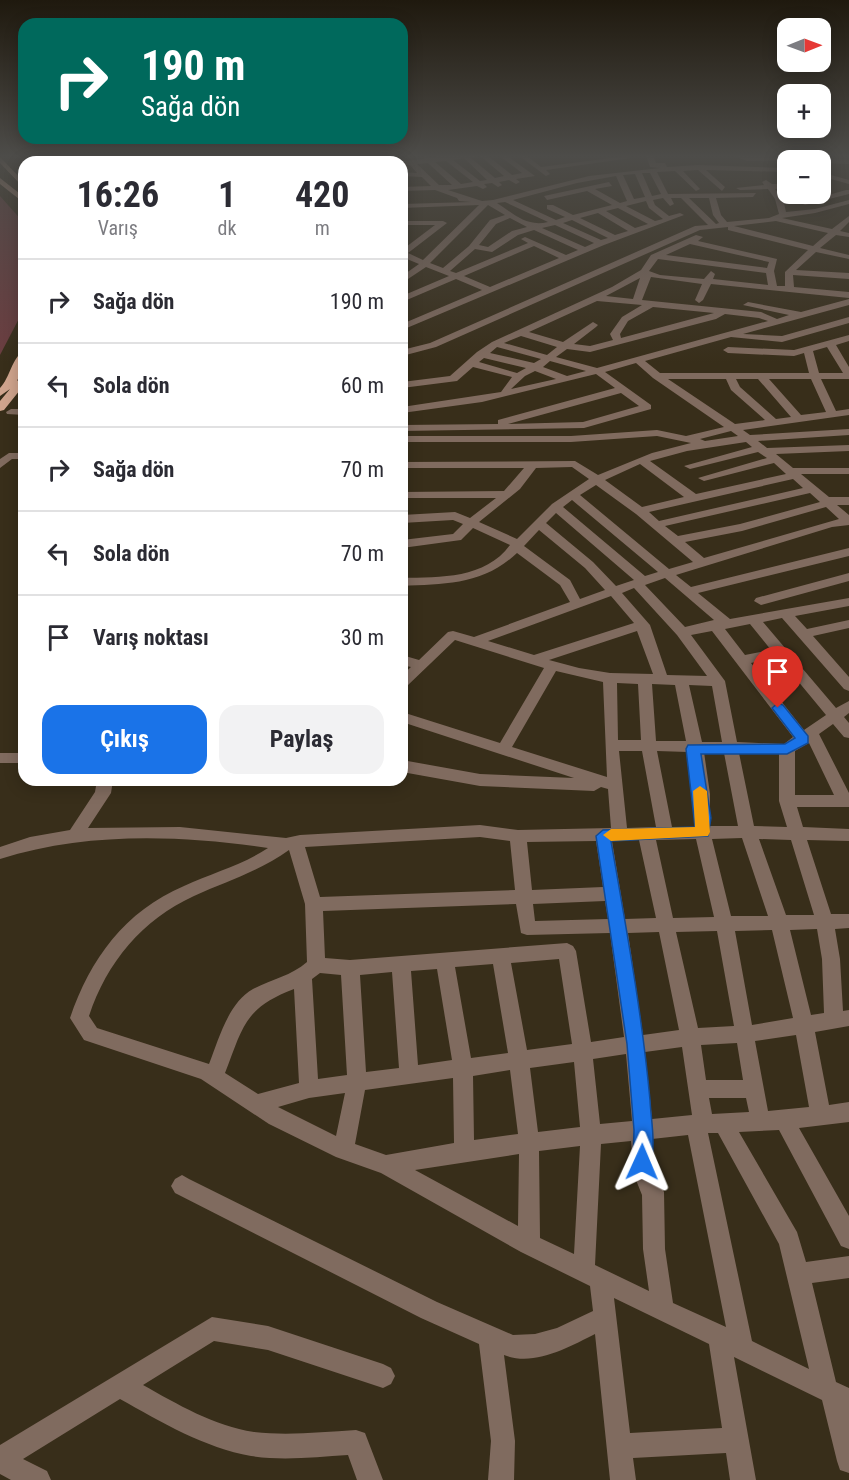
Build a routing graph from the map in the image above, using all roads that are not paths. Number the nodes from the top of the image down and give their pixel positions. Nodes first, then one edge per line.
1 (441, 224) edge
2 (464, 224) edge
3 (491, 224) edge
4 (497, 224) edge
5 (526, 224) edge
6 (545, 224) edge
7 (556, 224) edge
8 (585, 224) edge
9 (622, 224) edge
10 (650, 224) edge
11 (709, 224) edge
12 (715, 224) edge
13 (732, 224) edge
14 (767, 224) edge
15 (798, 224) edge
16 (822, 224) edge
17 (844, 224) edge
18 (718, 227) junction
19 (533, 228) junction
20 (431, 230) junction
21 (408, 231) edge
22 (634, 231) junction
23 (835, 232) junction
24 (515, 233) junction
25 (787, 234) junction
26 (849, 235) edge
27 (423, 236) junction
28 (408, 237) edge
29 (615, 238) junction
30 (730, 238) dead end
31 (779, 241) junction
32 (821, 242) junction
33 (601, 243) junction
34 (533, 244) junction
35 (759, 245) dead end
36 (474, 246) junction
37 (690, 246) junction
38 (408, 249) edge
39 (811, 249) junction
40 (489, 250) junction
41 (585, 250) junction
42 (781, 251) dead end
43 (722, 252) junction
44 (849, 254) edge
45 (658, 256) junction
46 (804, 256) junction
47 (408, 257) edge
48 (504, 257) junction
49 (752, 257) junction
50 (566, 258) junction
51 (681, 260) junction
52 (424, 264) junction
53 (714, 264) junction
54 (742, 268) junction
55 (446, 271) junction
56 (646, 271) junction
57 (789, 272) junction
58 (456, 275) junction
59 (408, 276) edge
60 (844, 277) edge
61 (675, 278) junction
62 (709, 278) junction
63 (772, 280) junction
64 (790, 286) junction
65 (849, 287) edge
66 (673, 288) dead end
67 (490, 290) junction
68 (408, 296) edge
69 (593, 298) junction
70 (699, 300) junction
71 (782, 300) dead end
72 (637, 302) junction
73 (801, 302) dead end
74 (848, 303) edge
75 (652, 304) junction
76 (829, 308) junction
77 (722, 312) junction
78 (802, 315) junction
79 (849, 320) edge
80 (777, 322) junction
81 (408, 324) edge
82 (593, 325) dead end
83 (662, 330) junction
84 (519, 332) junction
85 (725, 335) junction
86 (849, 338) edge
87 (777, 339) junction
88 (615, 343) junction
89 (830, 343) junction
90 (495, 344) junction
91 (562, 345) junction
92 (408, 351) edge
93 (808, 351) junction
94 (480, 354) junction
95 (784, 354) junction
96 (548, 357) junction
97 (845, 359) edge
98 (638, 360) junction
99 (470, 363) junction
100 (625, 364) junction
101 (731, 365) junction
102 (532, 366) junction
103 (18, 367) edge
104 (762, 367) junction
105 (598, 371) junction
106 (518, 376) junction
107 (657, 376) junction
108 (789, 377) junction
109 (815, 377) junction
110 (566, 379) junction
111 (848, 379) edge
112 (437, 381) junction
113 (408, 384) edge
114 (18, 386) edge
115 (623, 389) junction
116 (0, 393) edge
117 (507, 394) junction
118 (488, 398) junction
119 (0, 408) edge
120 (408, 409) edge
121 (11, 412) dead end
122 (18, 412) edge
123 (849, 412) edge
124 (832, 413) junction
125 (798, 418) junction
126 (773, 422) junction
127 (491, 425) junction
128 (408, 428) edge
129 (732, 428) junction
130 (849, 432) edge
131 (821, 433) junction
132 (690, 438) junction
133 (748, 439) junction
134 (408, 440) edge
135 (707, 444) junction
136 (831, 448) junction
137 (849, 448) edge
138 (762, 450) junction
139 (671, 451) junction
140 (475, 452) junction
141 (18, 456) edge
142 (643, 460) junction
143 (774, 460) junction
144 (408, 464) edge
145 (0, 465) edge
146 (531, 466) junction
147 (690, 466) junction
148 (849, 471) edge
149 (795, 475) junction
150 (704, 478) junction
151 (596, 480) junction
152 (849, 480) edge
153 (813, 489) junction
154 (721, 492) junction
155 (507, 494) junction
156 (573, 494) junction
157 (408, 495) edge
158 (693, 498) junction
159 (849, 501) edge
160 (828, 502) junction
161 (556, 507) junction
162 (640, 511) junction
163 (408, 519) edge
164 (471, 521) junction
165 (849, 521) edge
166 (538, 524) junction
167 (655, 525) junction
168 (673, 541) junction
169 (408, 543) edge
170 (517, 545) junction
171 (849, 552) edge
172 (702, 563) junction
173 (787, 568) junction
174 (669, 573) junction
175 (849, 577) edge
176 (741, 579) junction
177 (408, 582) edge
178 (639, 582) junction
179 (810, 586) junction
180 (690, 591) junction
181 (616, 592) junction
182 (761, 601) junction
183 (849, 602) edge
184 (577, 604) junction
185 (830, 605) junction
186 (780, 615) junction
187 (753, 619) junction
188 (720, 623) junction
189 (643, 625) junction
190 (847, 626) edge
191 (682, 632) junction
192 (804, 634) junction
193 (475, 641) junction
194 (783, 651) junction
195 (533, 660) junction
196 (742, 660) junction
197 (408, 662) edge
198 (422, 665) junction
199 (553, 665) junction
200 (408, 678) edge
201 (610, 678) junction
202 (645, 679) junction
203 (662, 679) junction
204 (681, 680) junction
205 (718, 681) junction
206 (849, 686) edge
207 (849, 706) edge
208 (835, 714) junction
209 (408, 719) edge
210 (849, 733) edge
211 (807, 737) junction
212 (611, 745) junction
213 (649, 747) junction
214 (693, 749) junction
215 (787, 749) junction
216 (502, 750) junction
217 (733, 750) junction
218 (0, 758) edge
219 (18, 758) edge
220 (408, 767) edge
221 (104, 786) edge
222 (615, 786) junction
223 (787, 801) junction
224 (847, 801) edge
225 (665, 832) junction
226 (702, 832) junction
227 (747, 832) junction
228 (646, 833) junction
229 (797, 834) junction
230 (75, 835) junction
231 (612, 835) junction
232 (849, 835) edge
233 (518, 836) junction
234 (291, 843) junction
235 (0, 853) edge
236 (612, 894) junction
237 (522, 898) junction
238 (314, 904) junction
239 (779, 921) junction
240 (849, 921) edge
241 (825, 922) junction
242 (666, 926) junction
243 (725, 926) junction
244 (618, 927) junction
245 (501, 957) junction
246 (445, 960) junction
247 (401, 965) junction
248 (350, 968) junction
249 (309, 972) junction
250 (841, 1019) edge
251 (804, 1024) junction
252 (746, 1034) junction
253 (690, 1037) junction
254 (636, 1044) junction
255 (583, 1052) junction
256 (519, 1061) junction
257 (464, 1067) junction
258 (214, 1077) junction
259 (409, 1077) junction
260 (357, 1083) junction
261 (309, 1089) junction
262 (697, 1089) junction
263 (754, 1089) junction
264 (255, 1104) junction
265 (848, 1115) edge
266 (821, 1116) junction
267 (760, 1120) junction
268 (784, 1120) junction
269 (708, 1124) junction
270 (643, 1130) junction
271 (591, 1135) junction
272 (529, 1143) junction
273 (343, 1150) junction
274 (464, 1151) junction
275 (386, 1166) junction
276 (182, 1186) dead end
277 (849, 1238) edge
278 (529, 1244) junction
279 (849, 1267) edge
280 (799, 1274) junction
281 (592, 1275) junction
282 (663, 1309) junction
283 (603, 1318) junction
284 (720, 1336) junction
285 (490, 1337) junction
286 (742, 1347) junction
287 (383, 1376) dead end
288 (121, 1386) junction
289 (835, 1394) edge
290 (736, 1440) junction
291 (618, 1446) junction
292 (0, 1460) edge
293 (849, 1461) edge
294 (38, 1480) edge
295 (370, 1480) edge
296 (501, 1480) edge
297 (623, 1480) edge
298 (742, 1480) edge

1 - 20 street
2 - 52 street
3 - 36 street
4 - 24 street
5 - 19 street
6 - 19 street
7 - 33 street
8 - 29 street
9 - 22 street
10 - 22 street
11 - 18 street
12 - 18 street
13 - 18 street
14 - 25 street
15 - 25 street
16 - 23 street
17 - 23 street
18 - 31 street
18 - 37 street
18 - 92 street
19 - 24 street
19 - 41 street
20 - 21 street
20 - 27 street
22 - 29 street
23 - 26 street
23 - 32 street
24 - 34 street
24 - 40 street
25 - 31 street
25 - 32 street
27 - 28 street
27 - 38 street
29 - 33 street
30 - 35 street
31 - 39 street
31 - 49 street
32 - 39 street
32 - 44 street
33 - 41 street
34 - 48 street
34 - 50 street
36 - 40 street
36 - 55 street
37 - 43 street
37 - 45 street
37 - 51 street
39 - 44 street
39 - 46 street
40 - 48 street
41 - 50 street
42 - 46 street
43 - 49 street
43 - 53 street
44 - 60 street
45 - 51 street
45 - 56 street
46 - 57 street
47 - 52 street
48 - 58 street
49 - 54 street
49 - 63 street
50 - 67 street
51 - 53 street
52 - 55 street
52 - 59 street
53 - 54 street
53 - 62 street
54 - 63 street
55 - 58 street
56 - 61 street
56 - 62 street
56 - 69 street
56 - 72 street
57 - 60 street
57 - 64 street
58 - 67 street
58 - 68 street
60 - 65 street
61 - 62 street
61 - 66 street
62 - 63 street
62 - 70 street
63 - 64 street
64 - 65 street
64 - 74 street
67 - 81 street
69 - 72 street
69 - 84 street
70 - 71 street
70 - 75 street
70 - 77 street
70 - 78 street
70 - 83 street
72 - 75 street
73 - 76 street
74 - 76 street
75 - 88 street
76 - 78 street
77 - 80 street
77 - 83 street
78 - 80 street
79 - 87 street
80 - 85 street
82 - 91 street
83 - 88 street
84 - 90 street
84 - 91 street
85 - 87 street
85 - 98 street
85 - 101 street
86 - 89 street
87 - 95 street
88 - 91 street
88 - 100 street
89 - 93 street
89 - 97 street
90 - 94 street
90 - 96 street
91 - 96 street
93 - 95 street
93 - 109 street
94 - 99 street
94 - 102 street
95 - 104 street
95 - 108 street
96 - 102 street
96 - 105 street
97 - 111 street
98 - 100 street
98 - 107 street
99 - 106 street
99 - 112 street
100 - 105 street
101 - 104 street
101 - 104 street
101 - 107 street
101 - 126 street
102 - 106 street
102 - 110 street
103 - 116 main road
104 - 108 street
104 - 125 street
105 - 110 street
105 - 115 street
106 - 117 street
107 - 129 street
108 - 109 street
109 - 111 street
109 - 124 street
110 - 117 street
112 - 113 street
112 - 118 street
114 - 119 main road
115 - 127 street
115 - 127 street
117 - 118 street
118 - 120 street
121 - 122 street
123 - 124 street
124 - 125 street
125 - 126 street
126 - 129 street
127 - 128 street
129 - 132 street
129 - 133 street
130 - 131 street
131 - 133 street
131 - 136 street
132 - 135 street
132 - 140 street
133 - 135 street
133 - 138 street
134 - 140 street
135 - 139 street
136 - 137 street
136 - 138 street
138 - 143 street
138 - 147 street
139 - 142 street
139 - 147 street
140 - 144 street
140 - 146 street
141 - 145 street
142 - 151 street
142 - 158 street
143 - 149 street
143 - 150 street
146 - 151 street
146 - 155 street
147 - 150 street
148 - 149 street
149 - 152 street
149 - 153 street
149 - 154 street
150 - 154 street
151 - 156 street
151 - 162 street
153 - 160 street
153 - 167 street
154 - 158 street
155 - 157 street
155 - 164 street
156 - 161 street
156 - 174 street
158 - 162 street
159 - 160 street
160 - 165 street
160 - 168 street
161 - 166 street
161 - 178 street
162 - 167 street
163 - 164 street
164 - 169 street
164 - 170 street
165 - 172 street
166 - 170 street
166 - 181 street
167 - 168 street
168 - 172 street
170 - 177 street
170 - 184 street
171 - 173 street
172 - 174 street
173 - 176 street
173 - 179 street
174 - 178 street
174 - 180 street
175 - 179 street
176 - 180 street
176 - 182 street
178 - 181 street
178 - 191 street
179 - 182 street
179 - 185 street
180 - 188 street
181 - 184 street
181 - 189 street
182 - 186 street
183 - 185 street
184 - 193 street
185 - 186 street
186 - 187 street
186 - 192 street
187 - 188 street
187 - 194 street
188 - 191 street
188 - 196 street
189 - 195 street
189 - 203 street
190 - 192 street
191 - 205 street
192 - 206 street
193 - 195 street
193 - 198 street
194 - 196 street
194 - 208 street
195 - 199 street
196 - 211 street
197 - 198 street
198 - 200 street
199 - 201 street
199 - 216 street
201 - 202 street
201 - 212 street
202 - 203 street
202 - 213 street
203 - 204 street
204 - 205 street
204 - 214 street
205 - 217 street
207 - 208 street
208 - 210 street
208 - 211 street
209 - 216 street
211 - 215 street
211 - 224 street
212 - 213 street
212 - 222 street
213 - 214 street
213 - 225 street
214 - 217 street
214 - 226 street
215 - 217 street
215 - 223 street
216 - 222 street
217 - 227 street
218 - 219 street
220 - 222 street
221 - 230 street
222 - 231 street
223 - 224 street
223 - 229 street
225 - 226 street
225 - 228 street
226 - 227 street
226 - 243 street
227 - 229 street
227 - 239 street
228 - 231 street
228 - 242 street
229 - 232 street
229 - 241 street
230 - 234 street
230 - 235 street
231 - 233 street
231 - 236 street
233 - 234 street
233 - 237 street
234 - 238 street
234 - 258 street
236 - 237 street
236 - 244 street
237 - 238 street
237 - 244 street
238 - 249 street
239 - 241 street
239 - 243 street
239 - 251 street
240 - 241 street
241 - 250 street
242 - 243 street
242 - 244 street
242 - 253 street
243 - 252 street
244 - 254 street
245 - 246 street
245 - 255 street
245 - 256 street
246 - 247 street
246 - 257 street
247 - 248 street
247 - 259 street
248 - 249 street
248 - 260 street
249 - 258 street
249 - 261 street
250 - 251 street
251 - 252 street
251 - 266 street
252 - 253 street
252 - 263 street
253 - 254 street
253 - 262 street
254 - 255 street
254 - 270 street
255 - 256 street
255 - 271 street
256 - 257 street
256 - 272 street
257 - 259 street
257 - 274 street
258 - 264 street
259 - 260 street
260 - 261 street
260 - 273 street
261 - 264 street
262 - 263 street
262 - 269 street
263 - 267 street
264 - 273 street
265 - 266 street
266 - 268 street
267 - 268 street
267 - 269 street
268 - 277 street
269 - 270 street
269 - 280 street
269 - 286 street
270 - 271 street
270 - 282 street
271 - 272 street
271 - 281 street
272 - 274 street
272 - 278 street
273 - 275 street
274 - 275 street
275 - 278 street
276 - 285 street
278 - 281 street
279 - 280 street
280 - 289 street
281 - 282 street
281 - 283 street
282 - 284 street
283 - 285 street
283 - 291 street
284 - 286 street
284 - 290 street
285 - 296 street
286 - 289 street
287 - 288 street
288 - 292 street
288 - 295 street
289 - 293 street
290 - 291 street
290 - 298 street
291 - 297 street
292 - 294 street

